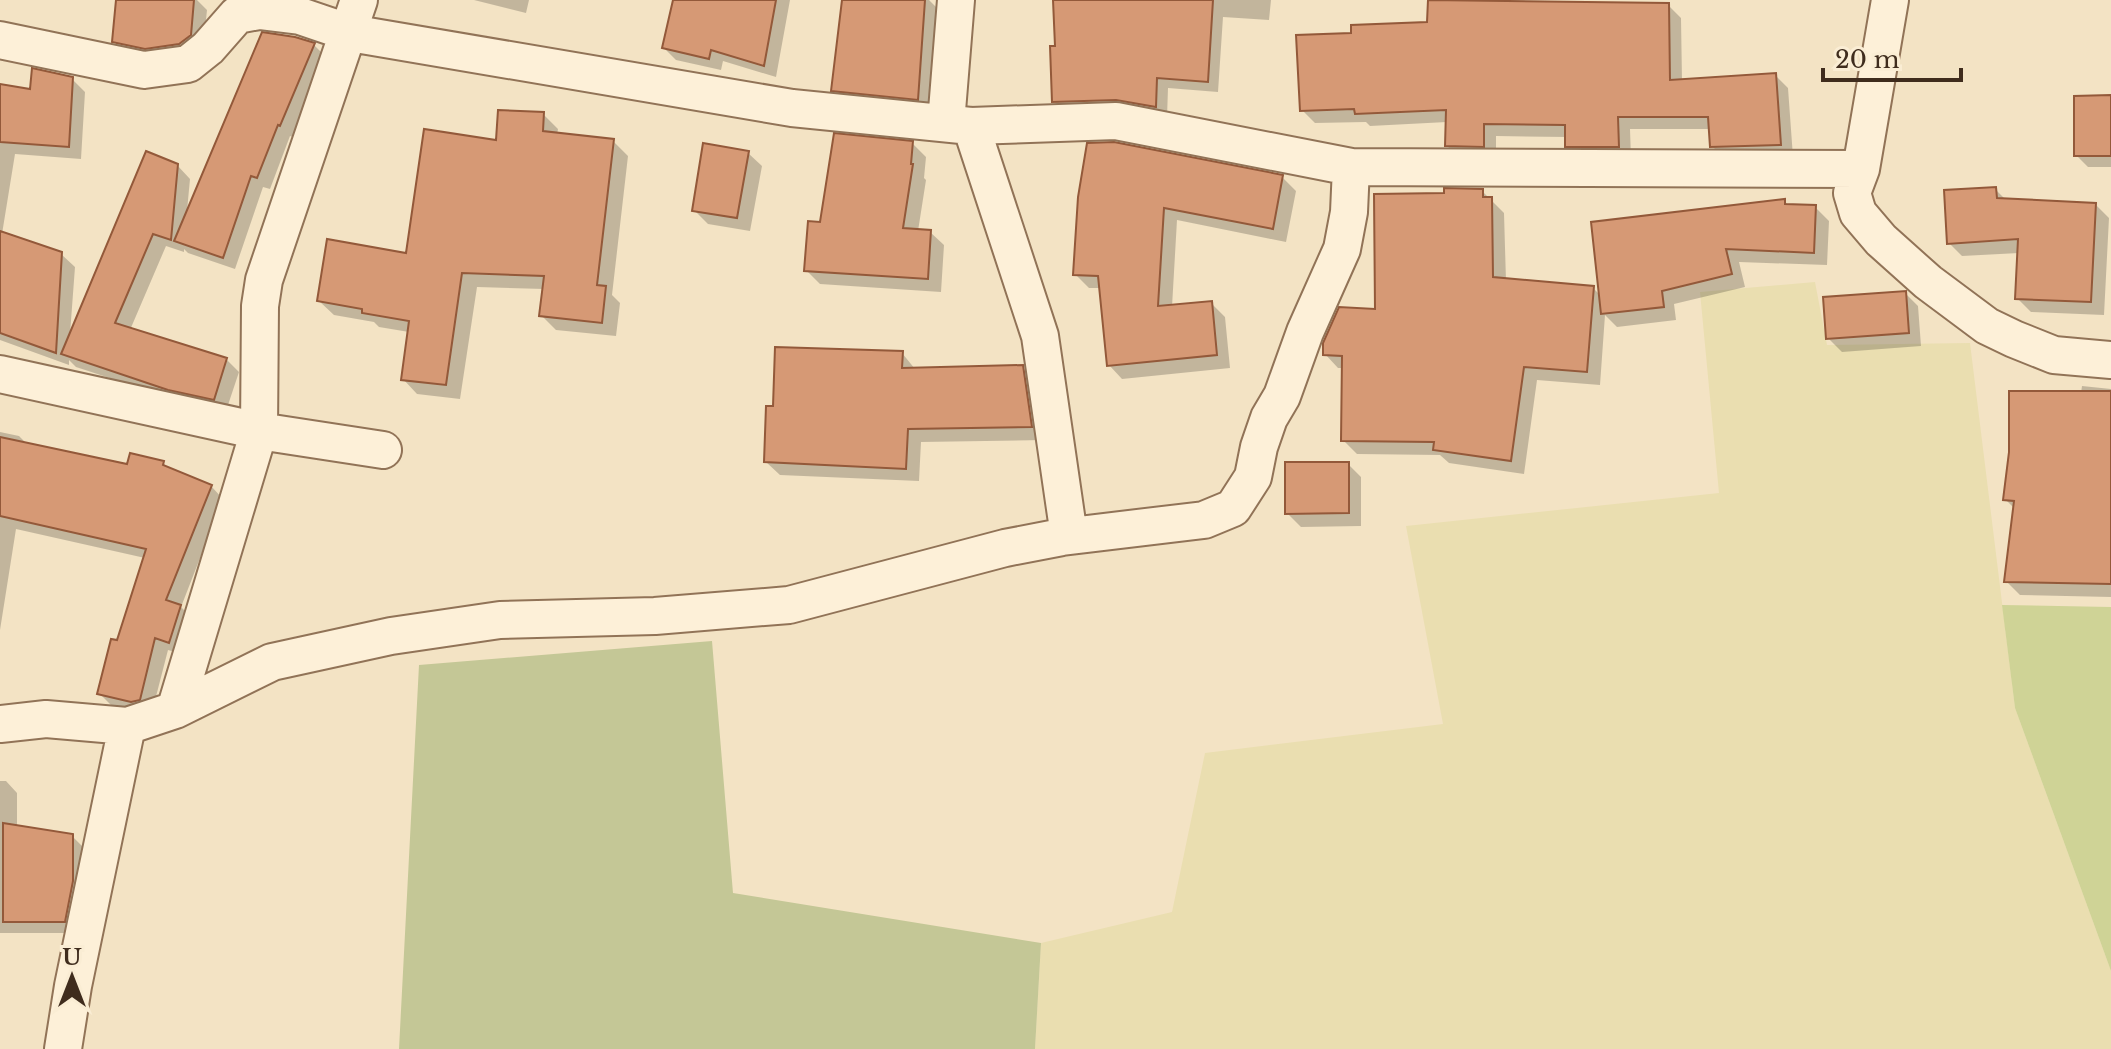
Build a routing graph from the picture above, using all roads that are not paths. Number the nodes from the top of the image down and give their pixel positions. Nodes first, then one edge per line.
1 (956, 0) edge
2 (1890, 0) edge
3 (354, 16) edge
4 (0, 40) edge
5 (959, 124) junction
6 (1351, 167) junction
7 (1861, 169) junction
8 (2111, 360) edge
9 (0, 374) edge
10 (259, 431) junction
11 (383, 450) dead end
12 (1069, 536) junction
13 (175, 710) junction
14 (0, 724) edge
15 (127, 726) junction
16 (63, 1049) edge

1 - 5 street
2 - 7 street
3 - 4 street
3 - 5 street
3 - 10 street
5 - 6 street
5 - 12 street
6 - 7 street
6 - 12 street
7 - 8 street
9 - 10 street
10 - 11 street
10 - 13 street
12 - 13 street
13 - 15 street
14 - 15 street
15 - 16 street

